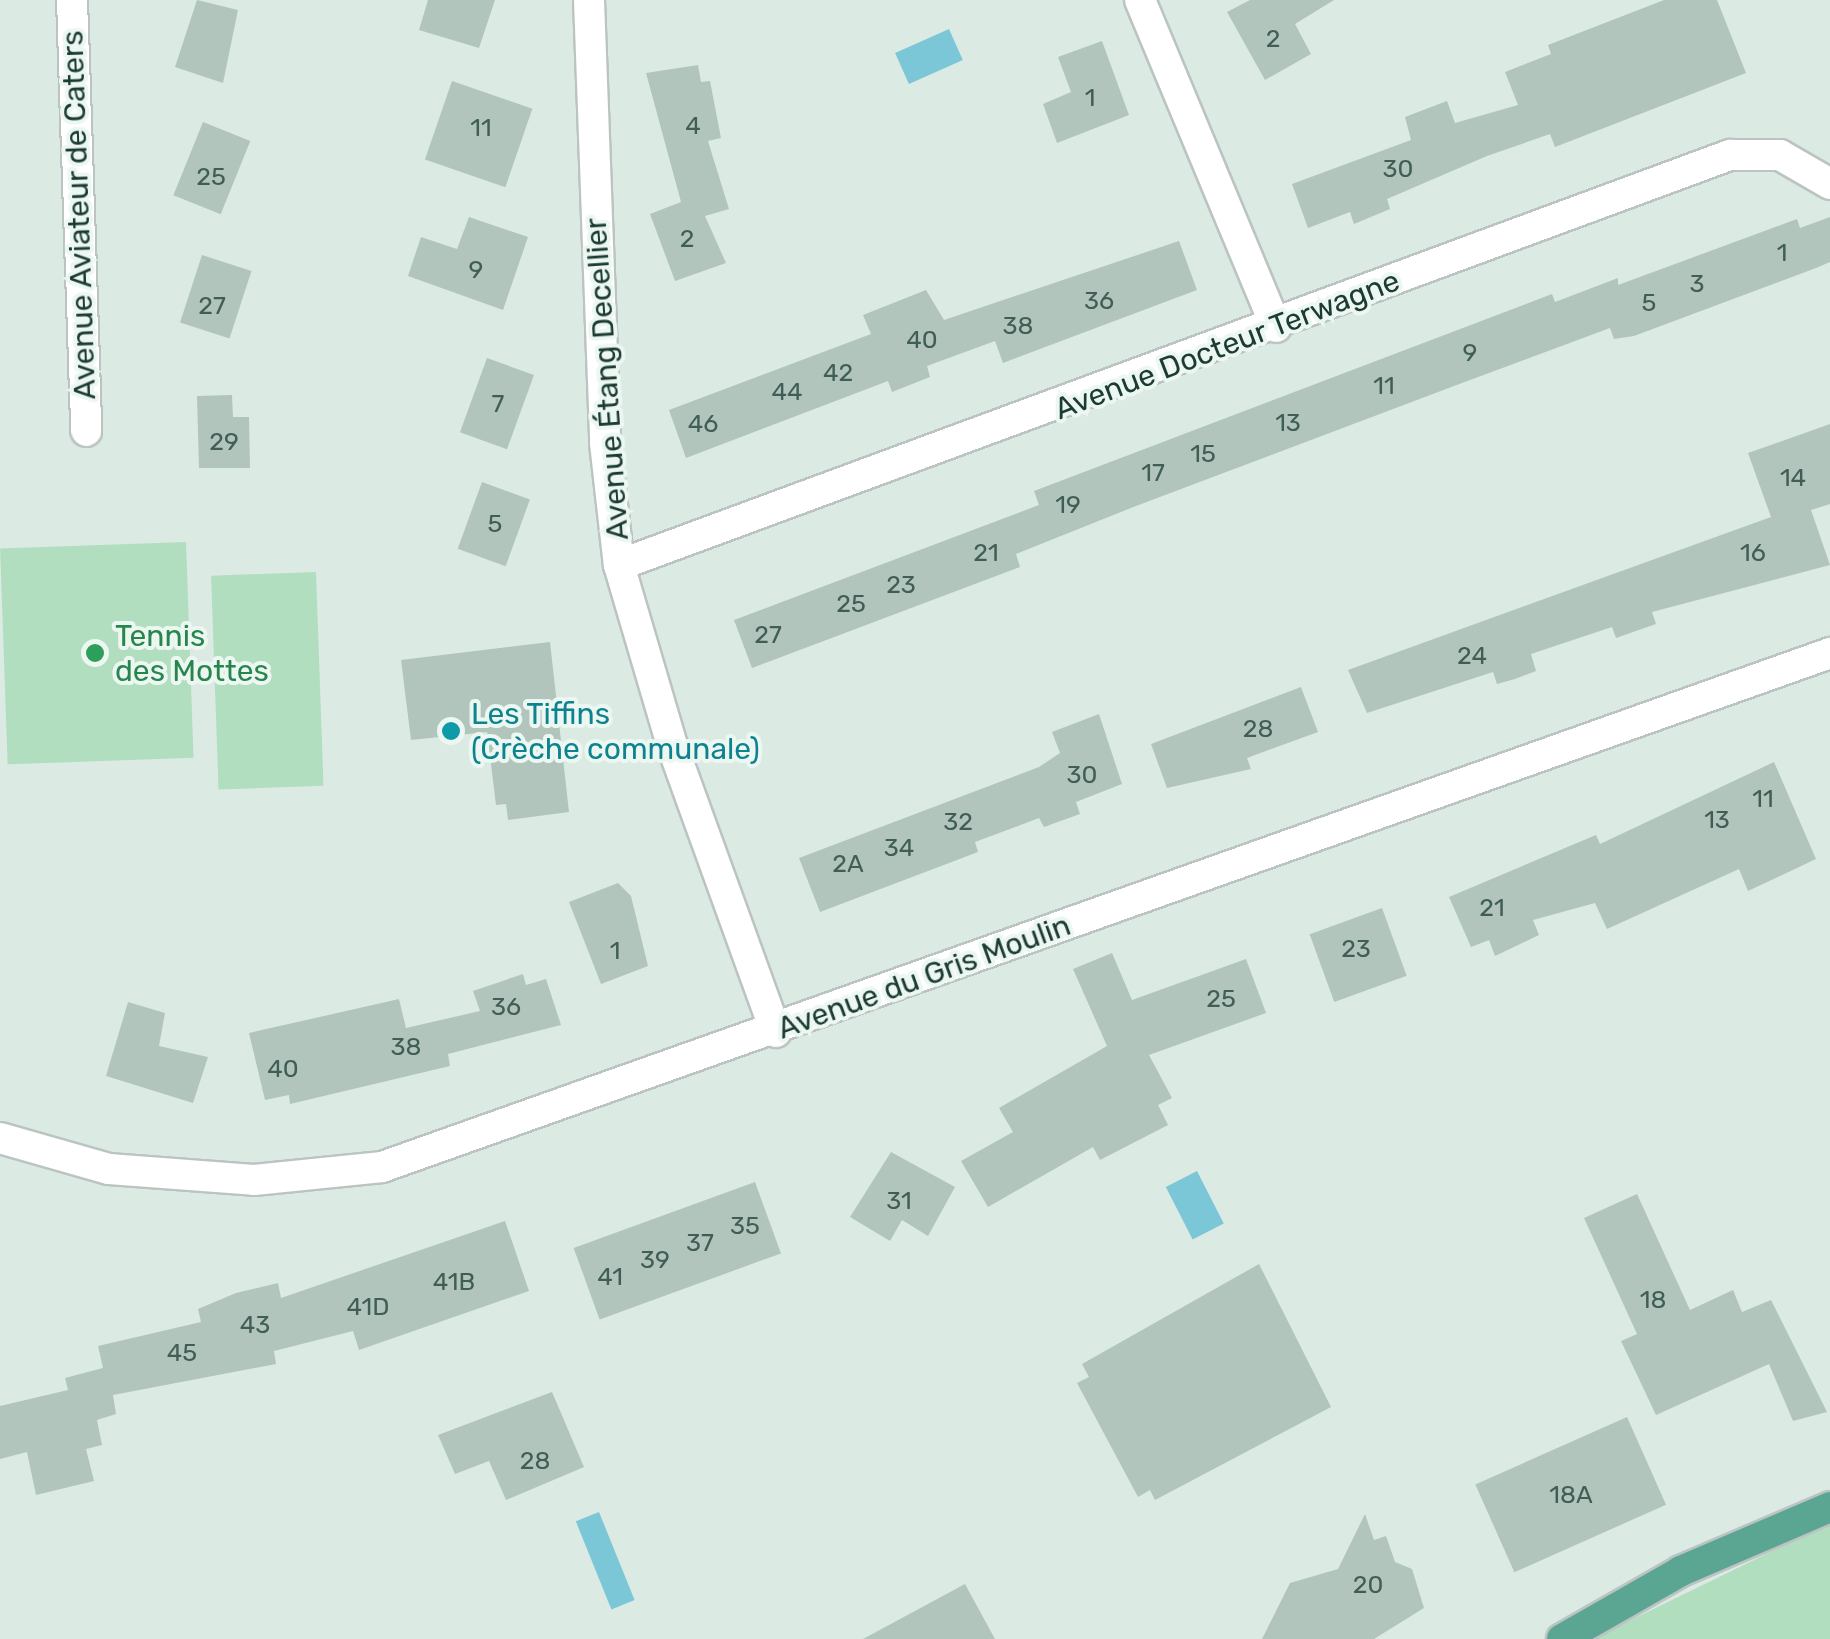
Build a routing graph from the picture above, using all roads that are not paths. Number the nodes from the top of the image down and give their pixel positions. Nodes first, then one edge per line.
1 (72, 0) edge
2 (589, 0) edge
3 (1140, 0) edge
4 (1830, 184) edge
5 (1276, 327) junction
6 (86, 431) dead end
7 (619, 565) junction
8 (1830, 653) edge
9 (776, 1032) junction
10 (0, 1138) edge
11 (1830, 1507) edge
12 (1562, 1639) edge

1 - 6 street, Avenue Aviateur de Caters
2 - 7 street, Avenue Étang Decellier
3 - 5 street
4 - 5 street, Avenue Docteur Terwagne
5 - 7 street, Avenue Docteur Terwagne
7 - 9 street, Avenue Étang Decellier
8 - 9 street, Avenue du Gris Moulin
9 - 10 street, Avenue du Gris Moulin
11 - 12 main road

